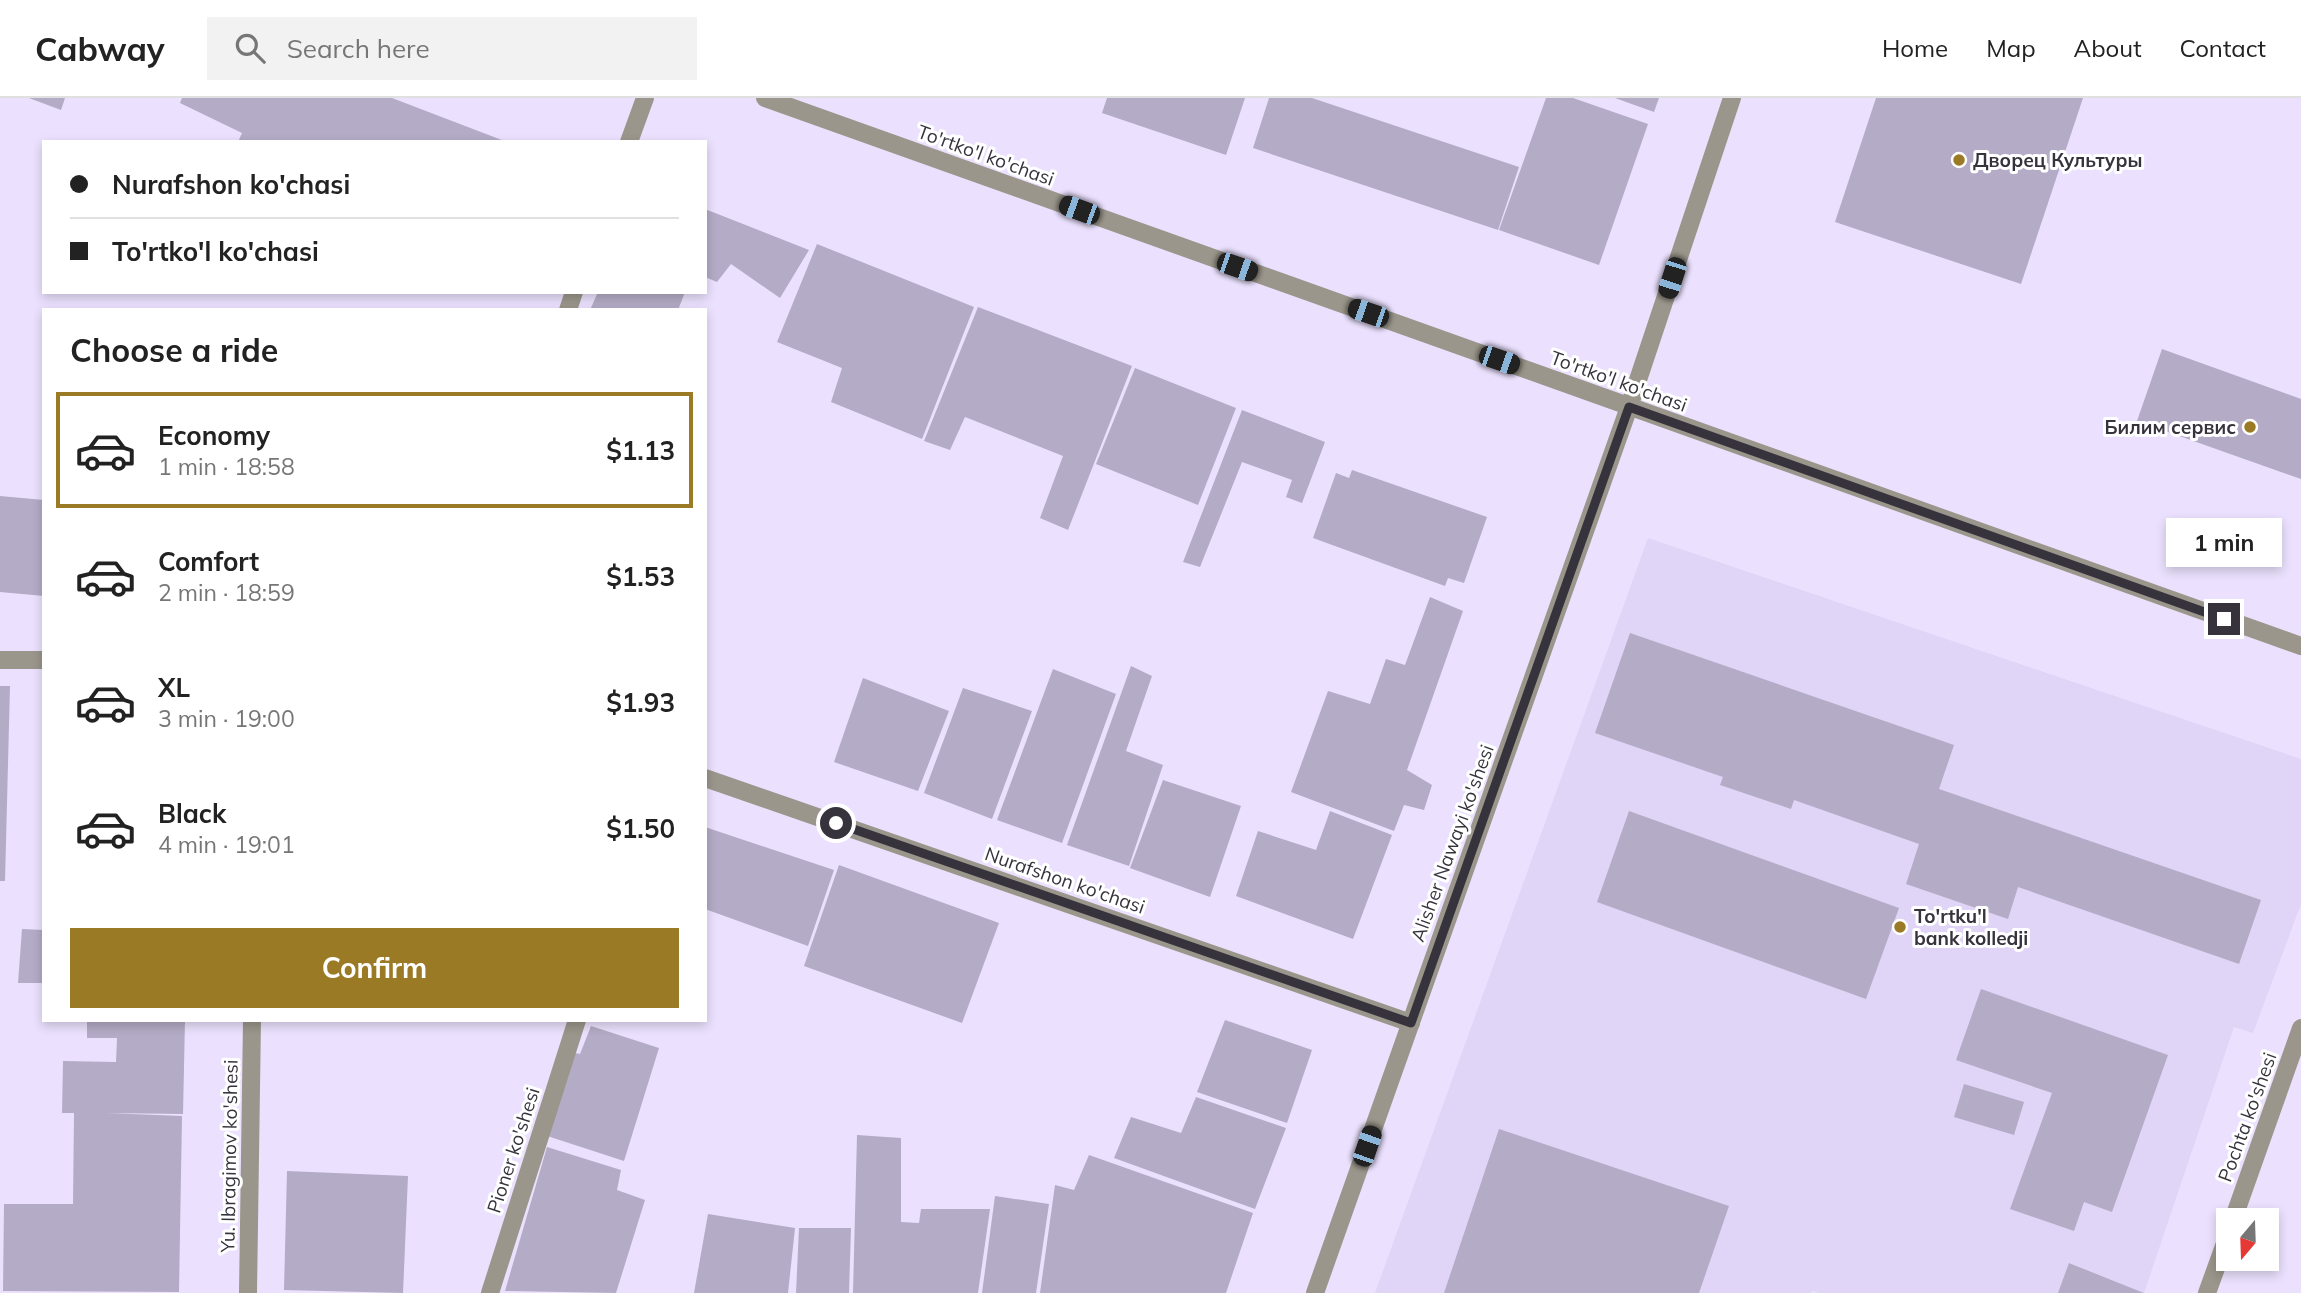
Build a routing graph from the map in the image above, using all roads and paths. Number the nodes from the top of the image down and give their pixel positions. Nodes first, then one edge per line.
1 (645, 98) edge
2 (765, 98) edge
3 (1732, 98) edge
4 (630, 140) edge
5 (1629, 407) junction
6 (2301, 646) edge
7 (0, 660) edge
8 (42, 660) edge
9 (707, 779) edge
10 (252, 1022) edge
11 (576, 1022) edge
12 (1411, 1023) junction
13 (2301, 1028) edge
14 (2237, 1208) edge
15 (2216, 1268) edge
16 (248, 1293) edge
17 (490, 1293) edge
18 (1315, 1293) edge
19 (2207, 1293) edge

1 - 4 street
2 - 5 street, To'rtko'l ko'chasi
3 - 5 street, Alisher Nawayi ko'shesi
5 - 6 street, To'rtko'l ko'chasi
5 - 12 street, Alisher Nawayi ko'shesi
7 - 8 street
9 - 12 street, Nurafshon ko'chasi
10 - 16 street, Yu. Ibragimov ko'shesi
11 - 17 street, Pioner ko'shesi
12 - 18 street, Alisher Nawayi ko'shesi
13 - 14 street, Pochta ko'shesi
15 - 19 street

